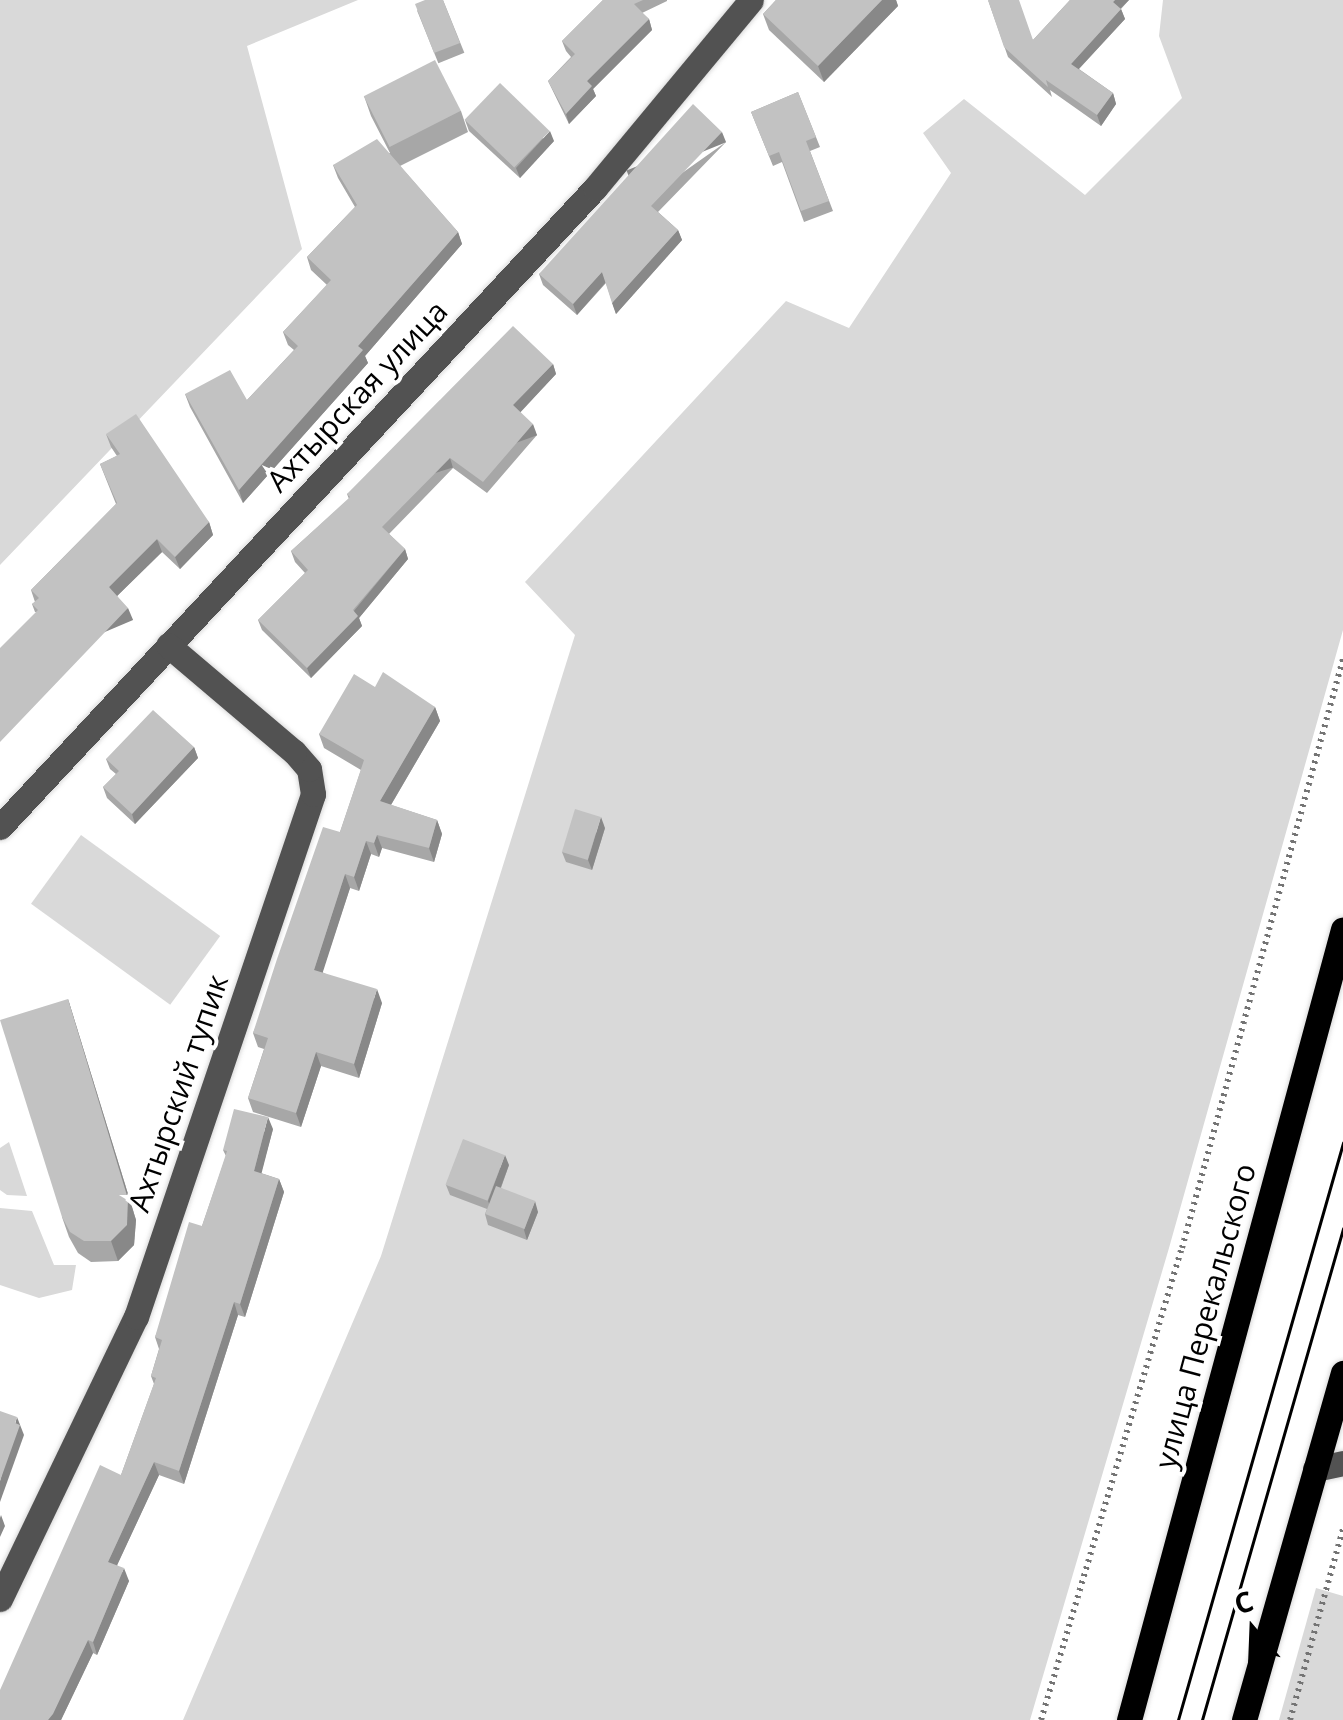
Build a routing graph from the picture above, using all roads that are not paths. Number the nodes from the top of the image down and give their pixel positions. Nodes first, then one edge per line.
1 (752, 0) edge
2 (168, 645) junction
3 (0, 827) edge
4 (1343, 929) edge
5 (1343, 1373) edge
6 (1343, 1463) edge
7 (1315, 1469) junction
8 (0, 1599) edge
9 (1129, 1720) edge
10 (1244, 1720) edge

1 - 2 street, Ахтырская улица
2 - 3 street, Ахтырская улица
2 - 8 street, Ахтырский тупик
4 - 9 main road, улица Перекальского
5 - 7 main road
6 - 7 street
7 - 10 main road

